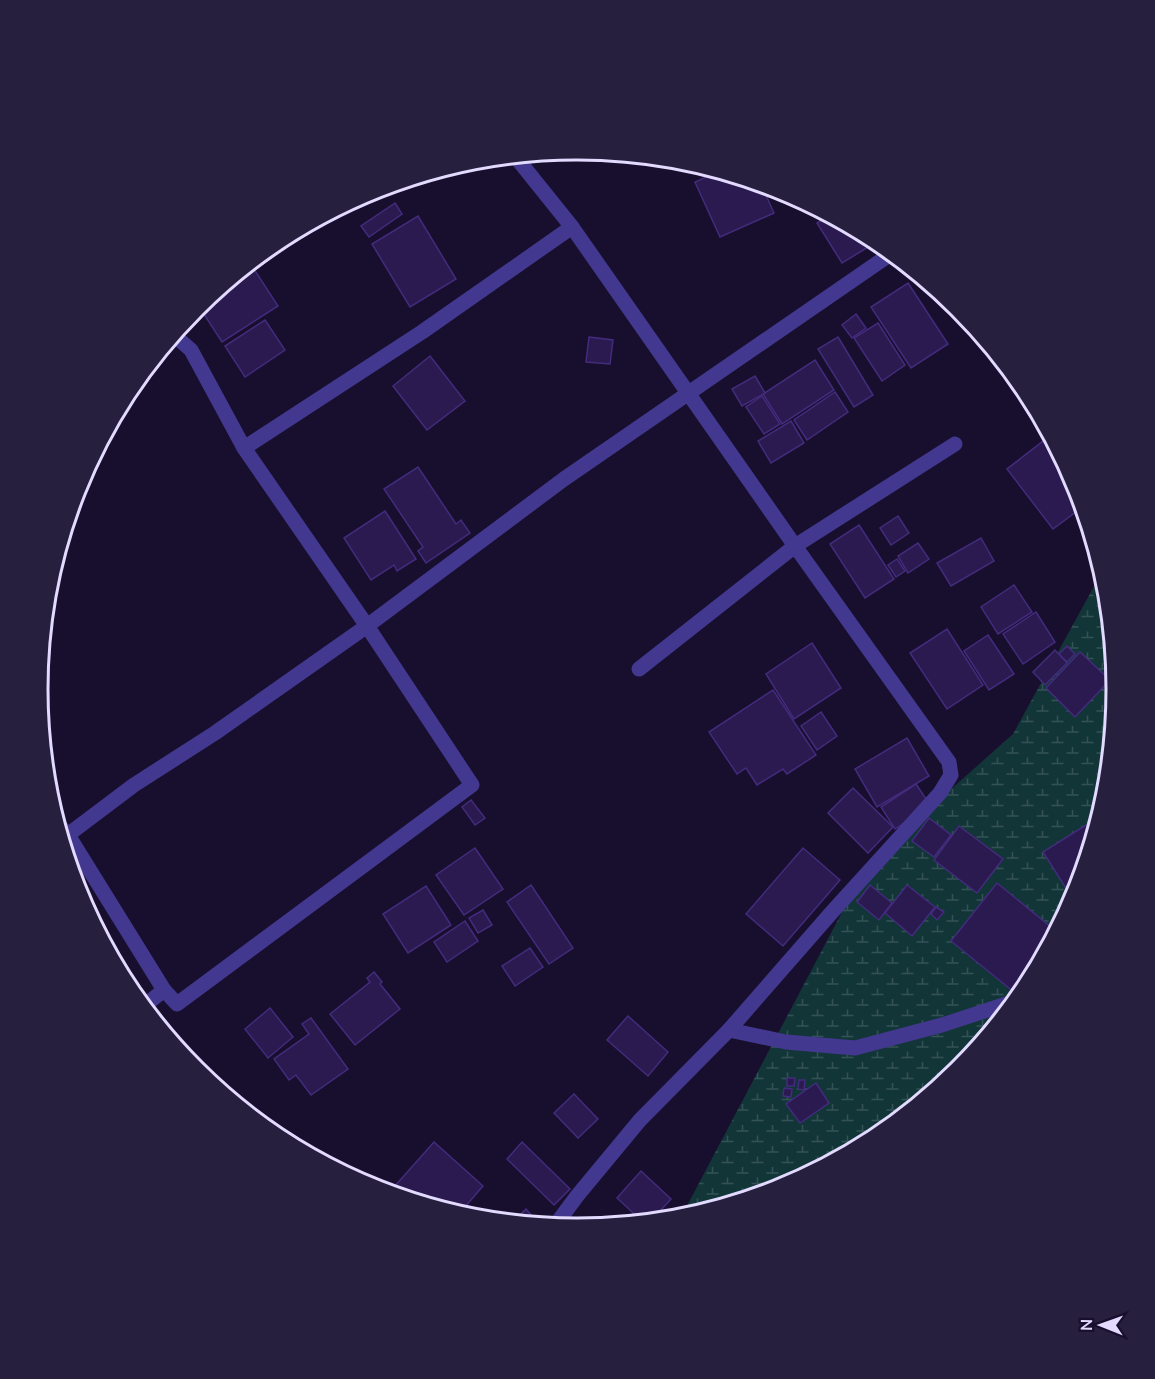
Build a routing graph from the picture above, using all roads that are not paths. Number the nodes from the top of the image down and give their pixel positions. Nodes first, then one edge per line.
1 (521, 164) edge
2 (572, 227) junction
3 (885, 258) edge
4 (179, 339) edge
5 (688, 395) junction
6 (955, 444) dead end
7 (244, 448) junction
8 (795, 546) junction
9 (367, 626) junction
10 (639, 669) dead end
11 (68, 835) edge
12 (73, 849) edge
13 (164, 990) junction
14 (150, 1002) edge
15 (1003, 1005) edge
16 (729, 1030) junction
17 (560, 1218) edge

1 - 2 street
2 - 5 street
2 - 7 street
3 - 5 street
4 - 7 street
5 - 8 street
5 - 9 street
6 - 8 street
7 - 9 street
8 - 10 street
8 - 16 street
9 - 11 street
9 - 13 street
12 - 13 street
13 - 14 street
15 - 16 street
16 - 17 street

